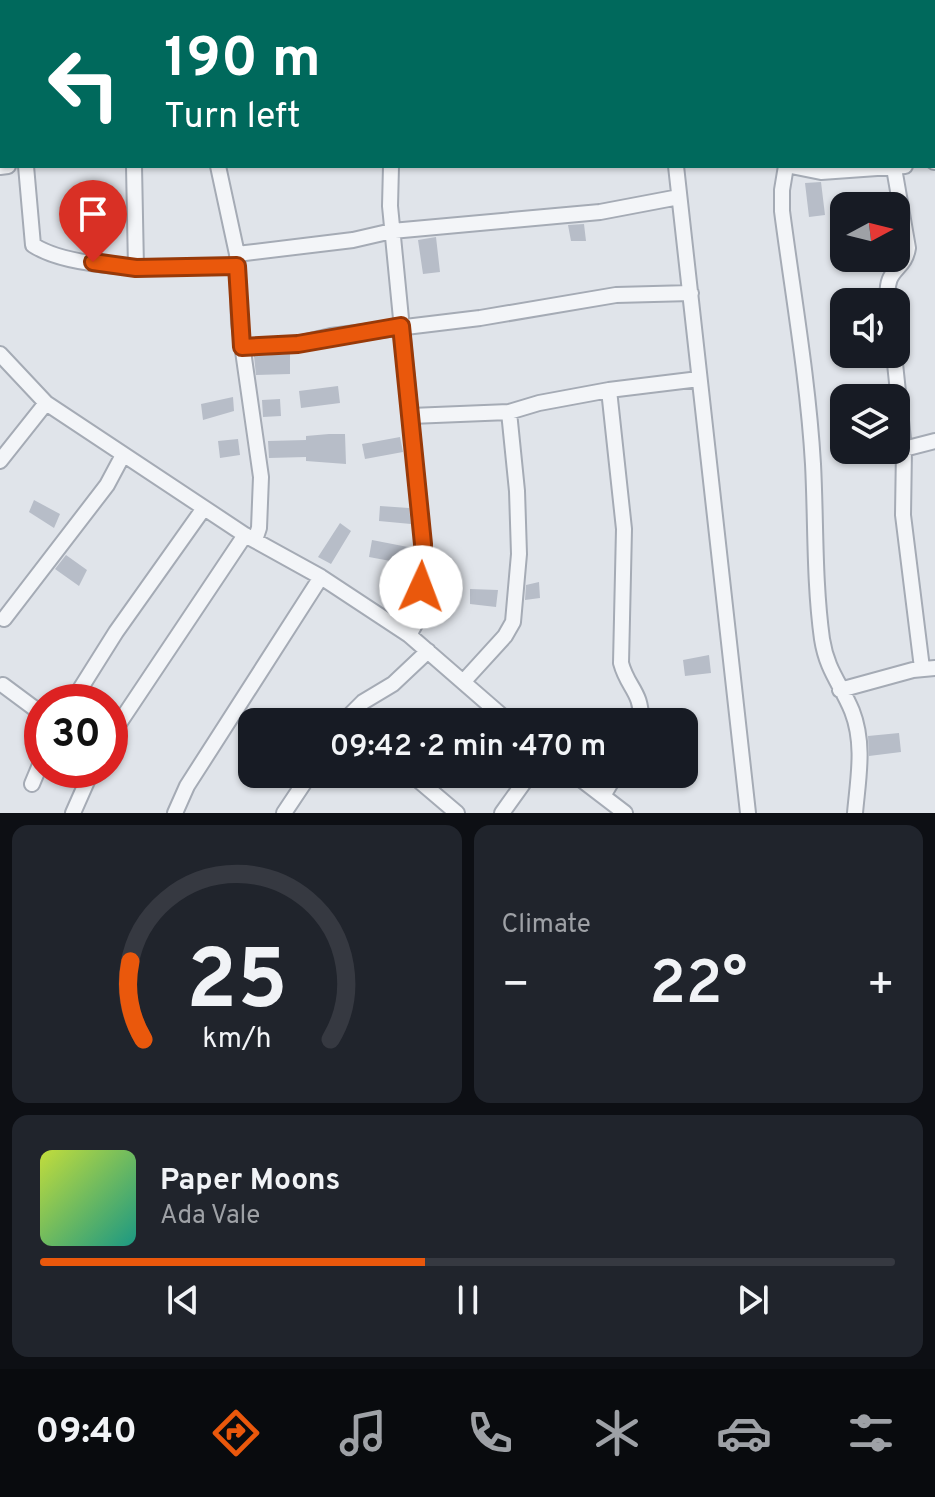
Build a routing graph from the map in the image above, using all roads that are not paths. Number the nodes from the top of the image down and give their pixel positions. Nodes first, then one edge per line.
1 (26, 168) edge
2 (134, 168) edge
3 (218, 168) edge
4 (391, 168) edge
5 (676, 168) edge
6 (788, 168) edge
7 (799, 168) edge
8 (884, 168) edge
9 (900, 168) edge
10 (679, 197) junction
11 (392, 231) junction
12 (237, 260) junction
13 (136, 268) junction
14 (888, 288) edge
15 (691, 293) junction
16 (401, 326) junction
17 (242, 347) junction
18 (0, 354) edge
19 (699, 379) junction
20 (609, 390) junction
21 (46, 403) junction
22 (509, 412) junction
23 (411, 416) junction
24 (935, 441) edge
25 (910, 447) edge
26 (123, 455) junction
27 (0, 461) edge
28 (904, 464) edge
29 (204, 508) junction
30 (250, 538) junction
31 (321, 577) junction
32 (4, 619) dead end
33 (409, 635) junction
34 (428, 651) junction
35 (928, 668) edge
36 (464, 681) junction
37 (83, 684) edge
38 (3, 685) dead end
39 (840, 690) junction
40 (24, 701) edge
41 (358, 708) edge
42 (494, 708) edge
43 (641, 708) edge
44 (128, 711) edge
45 (84, 788) edge
46 (302, 788) edge
47 (428, 788) edge
48 (520, 788) edge
49 (592, 788) edge
50 (608, 788) edge
51 (603, 796) junction
52 (289, 811) edge
53 (73, 813) edge
54 (175, 813) edge
55 (457, 813) edge
56 (502, 813) edge
57 (625, 813) edge
58 (748, 813) edge
59 (855, 813) edge

1 - 13 street
2 - 13 street
3 - 12 street
4 - 11 street
5 - 10 street
6 - 39 street
7 - 8 street
9 - 14 street
10 - 11 street
10 - 15 street
11 - 12 street
11 - 16 street
12 - 13 street
12 - 17 street
15 - 16 street
15 - 19 street
16 - 17 street
16 - 23 street
17 - 30 street
18 - 21 street
19 - 20 street
19 - 58 street
20 - 22 street
20 - 43 street
21 - 26 street
21 - 27 street
22 - 23 street
22 - 36 street
23 - 33 street
24 - 25 street
26 - 29 street
26 - 32 street
28 - 35 street
29 - 30 street
29 - 37 street
30 - 31 street
30 - 44 street
31 - 33 street
31 - 54 street
33 - 34 street
34 - 36 street
34 - 41 street
35 - 39 street
36 - 42 street
38 - 40 street
39 - 59 street
45 - 53 street
46 - 52 street
47 - 55 street
48 - 56 street
49 - 51 street
50 - 51 street
51 - 57 street

